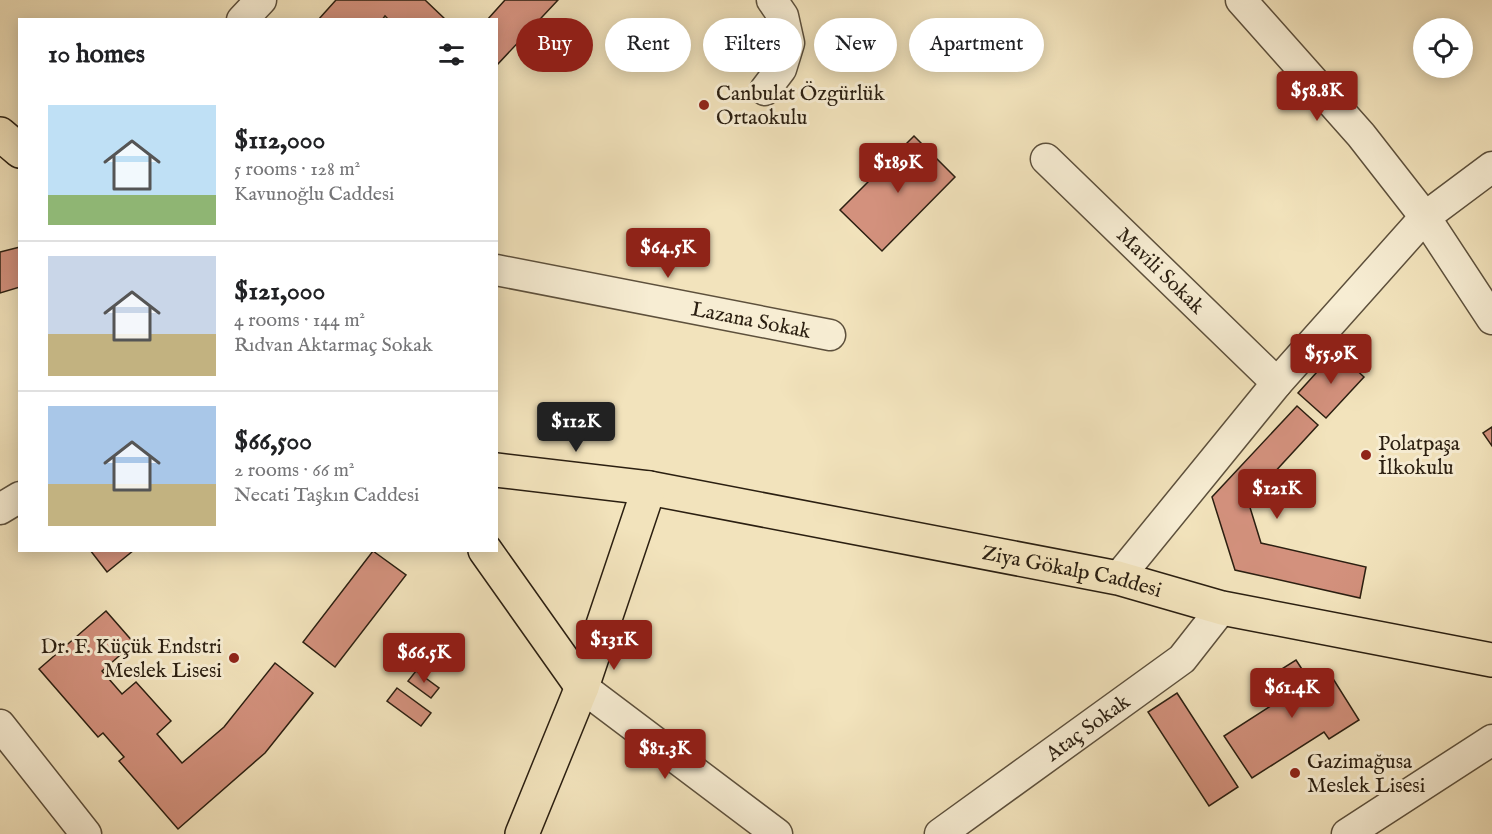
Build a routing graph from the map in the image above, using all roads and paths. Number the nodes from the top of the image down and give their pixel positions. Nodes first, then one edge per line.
1 (772, 0) edge
2 (1241, 0) edge
3 (765, 90) dead end
4 (0, 134) edge
5 (18, 149) edge
6 (1046, 159) dead end
7 (1492, 167) edge
8 (1425, 217) junction
9 (498, 270) edge
10 (1492, 319) edge
11 (830, 335) dead end
12 (1277, 382) junction
13 (498, 470) edge
14 (649, 488) junction
15 (18, 498) edge
16 (0, 509) edge
17 (486, 552) edge
18 (1118, 578) junction
19 (1222, 608) junction
20 (1492, 660) edge
21 (582, 687) junction
22 (0, 725) edge
23 (1492, 740) edge
24 (86, 834) edge
25 (522, 834) edge
26 (777, 834) edge
27 (940, 834) edge
28 (1347, 834) edge

1 - 3 street
2 - 8 street
4 - 5 main road
6 - 12 street, Mavili Sokak
7 - 8 street
8 - 10 street
8 - 12 street
9 - 11 street, Lazana Sokak
12 - 18 street
13 - 14 main road, Ziya Gökalp Caddesi
14 - 18 main road, Ziya Gökalp Caddesi
14 - 21 main road
15 - 16 street
17 - 21 main road
18 - 19 main road, Ziya Gökalp Caddesi
19 - 20 main road, Ziya Gökalp Caddesi
19 - 27 street, Ataç Sokak
21 - 25 main road
21 - 26 street
22 - 24 street
23 - 28 street

